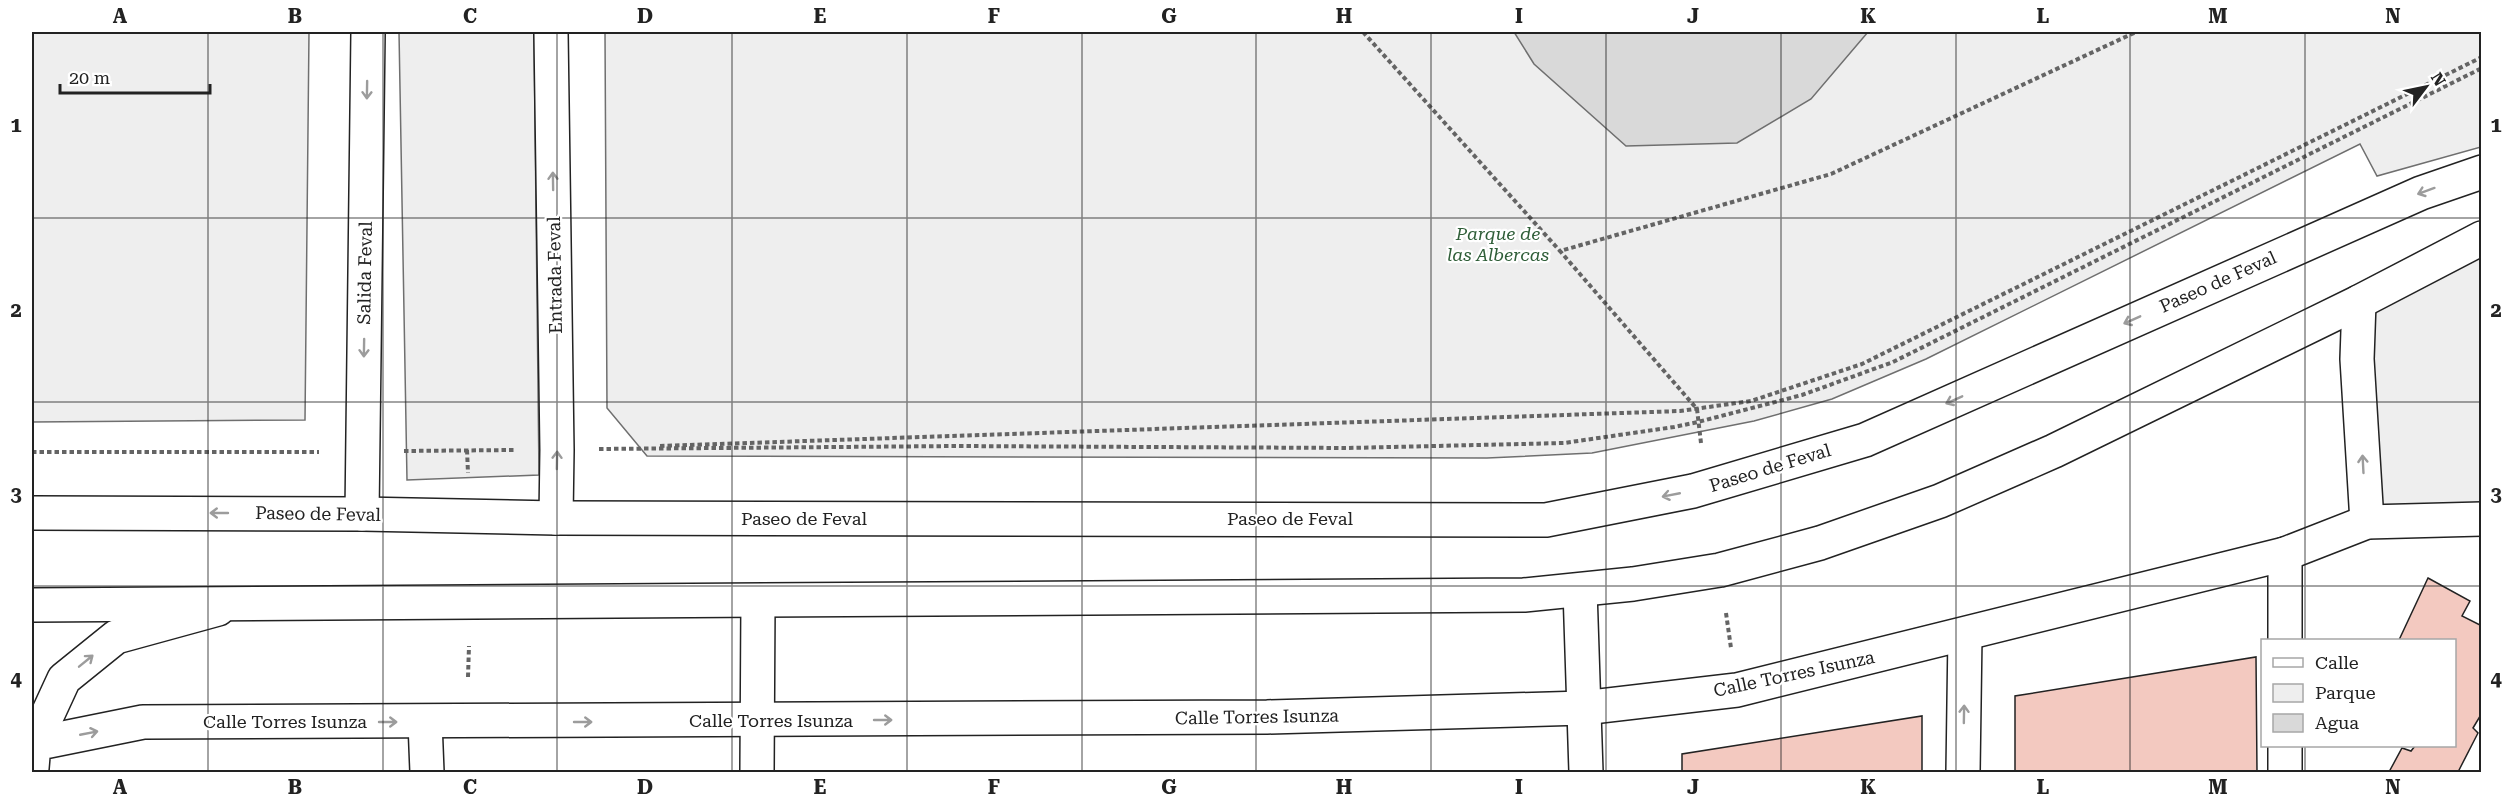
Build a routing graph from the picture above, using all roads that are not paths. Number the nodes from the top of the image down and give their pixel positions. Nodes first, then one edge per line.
1 (368, 32) edge
2 (551, 32) edge
3 (2481, 172) edge
4 (2481, 238) edge
5 (2359, 302) junction
6 (32, 513) edge
7 (362, 514) junction
8 (556, 518) junction
9 (2481, 519) edge
10 (2367, 522) junction
11 (2285, 554) junction
12 (1580, 590) junction
13 (758, 601) junction
14 (32, 605) edge
15 (233, 605) junction
16 (1965, 635) junction
17 (2285, 639) edge
18 (1583, 708) junction
19 (757, 721) junction
20 (425, 723) junction
21 (2285, 747) edge
22 (33, 756) edge
23 (427, 772) edge
24 (757, 772) edge
25 (1586, 772) edge
26 (1963, 772) edge
27 (2285, 772) edge

1 -> 7 street, Salida Feval
8 -> 2 street, Entrada Feval
3 -> 8 street, Paseo de Feval
4 - 5 street
10 -> 5 street
5 - 12 street
7 -> 6 street, Paseo de Feval
7 - 8 street, Paseo de Feval
9 - 10 street, Calle Torres Isunza
10 - 11 street, Calle Torres Isunza
11 - 16 street, Calle Torres Isunza
11 - 17 street
12 - 13 street
12 - 18 street
13 - 15 street
13 - 19 street
14 - 15 street
22 -> 15 street
16 - 18 street, Calle Torres Isunza
26 -> 16 street
19 -> 18 street, Calle Torres Isunza
18 - 25 street
20 -> 19 street, Calle Torres Isunza
19 - 24 street
22 -> 20 street, Calle Torres Isunza
20 - 23 street
21 - 27 street

